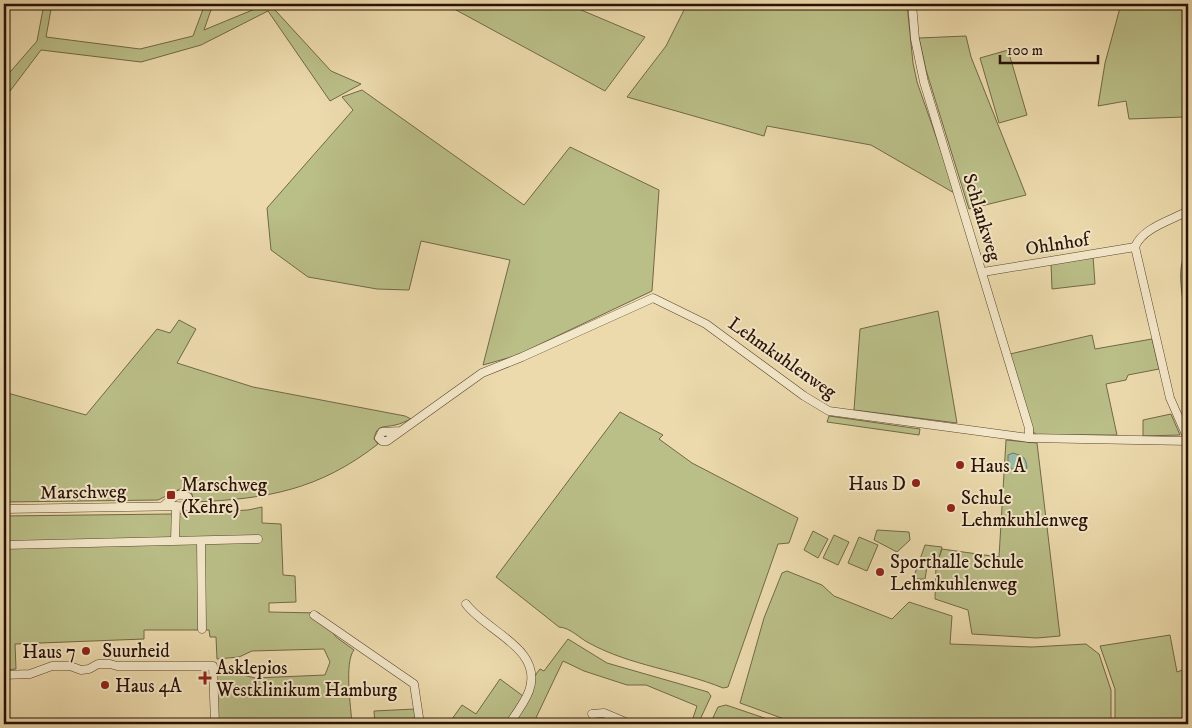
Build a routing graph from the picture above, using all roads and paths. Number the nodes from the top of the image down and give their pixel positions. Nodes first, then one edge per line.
1 (912, 4) edge
2 (1188, 211) edge
3 (1135, 247) junction
4 (983, 272) junction
5 (400, 431) dead end
6 (1029, 438) junction
7 (1188, 440) edge
8 (163, 506) junction
9 (176, 506) junction
10 (4, 509) edge
11 (258, 539) dead end
12 (175, 540) junction
13 (201, 541) junction
14 (4, 545) edge
15 (466, 604) dead end
16 (314, 615) dead end
17 (202, 629) dead end
18 (4, 674) edge
19 (592, 714) dead end
20 (215, 724) edge
21 (420, 724) edge
22 (509, 724) edge
23 (630, 724) edge

1 - 4 street, Schlankweg
2 - 3 street
3 - 4 street, Ohlnhof
3 - 7 street
4 - 6 street, Schlankweg
5 - 6 street, Lehmkuhlenweg
6 - 7 street, Lehmkuhlenweg
8 - 9 street, Marschweg
8 - 9 street, Marschweg
8 - 10 street, Marschweg
9 - 12 street
11 - 13 street
12 - 13 street
12 - 14 street
13 - 17 street
15 - 22 street
16 - 21 street
18 - 20 street, Suurheid
19 - 23 street

